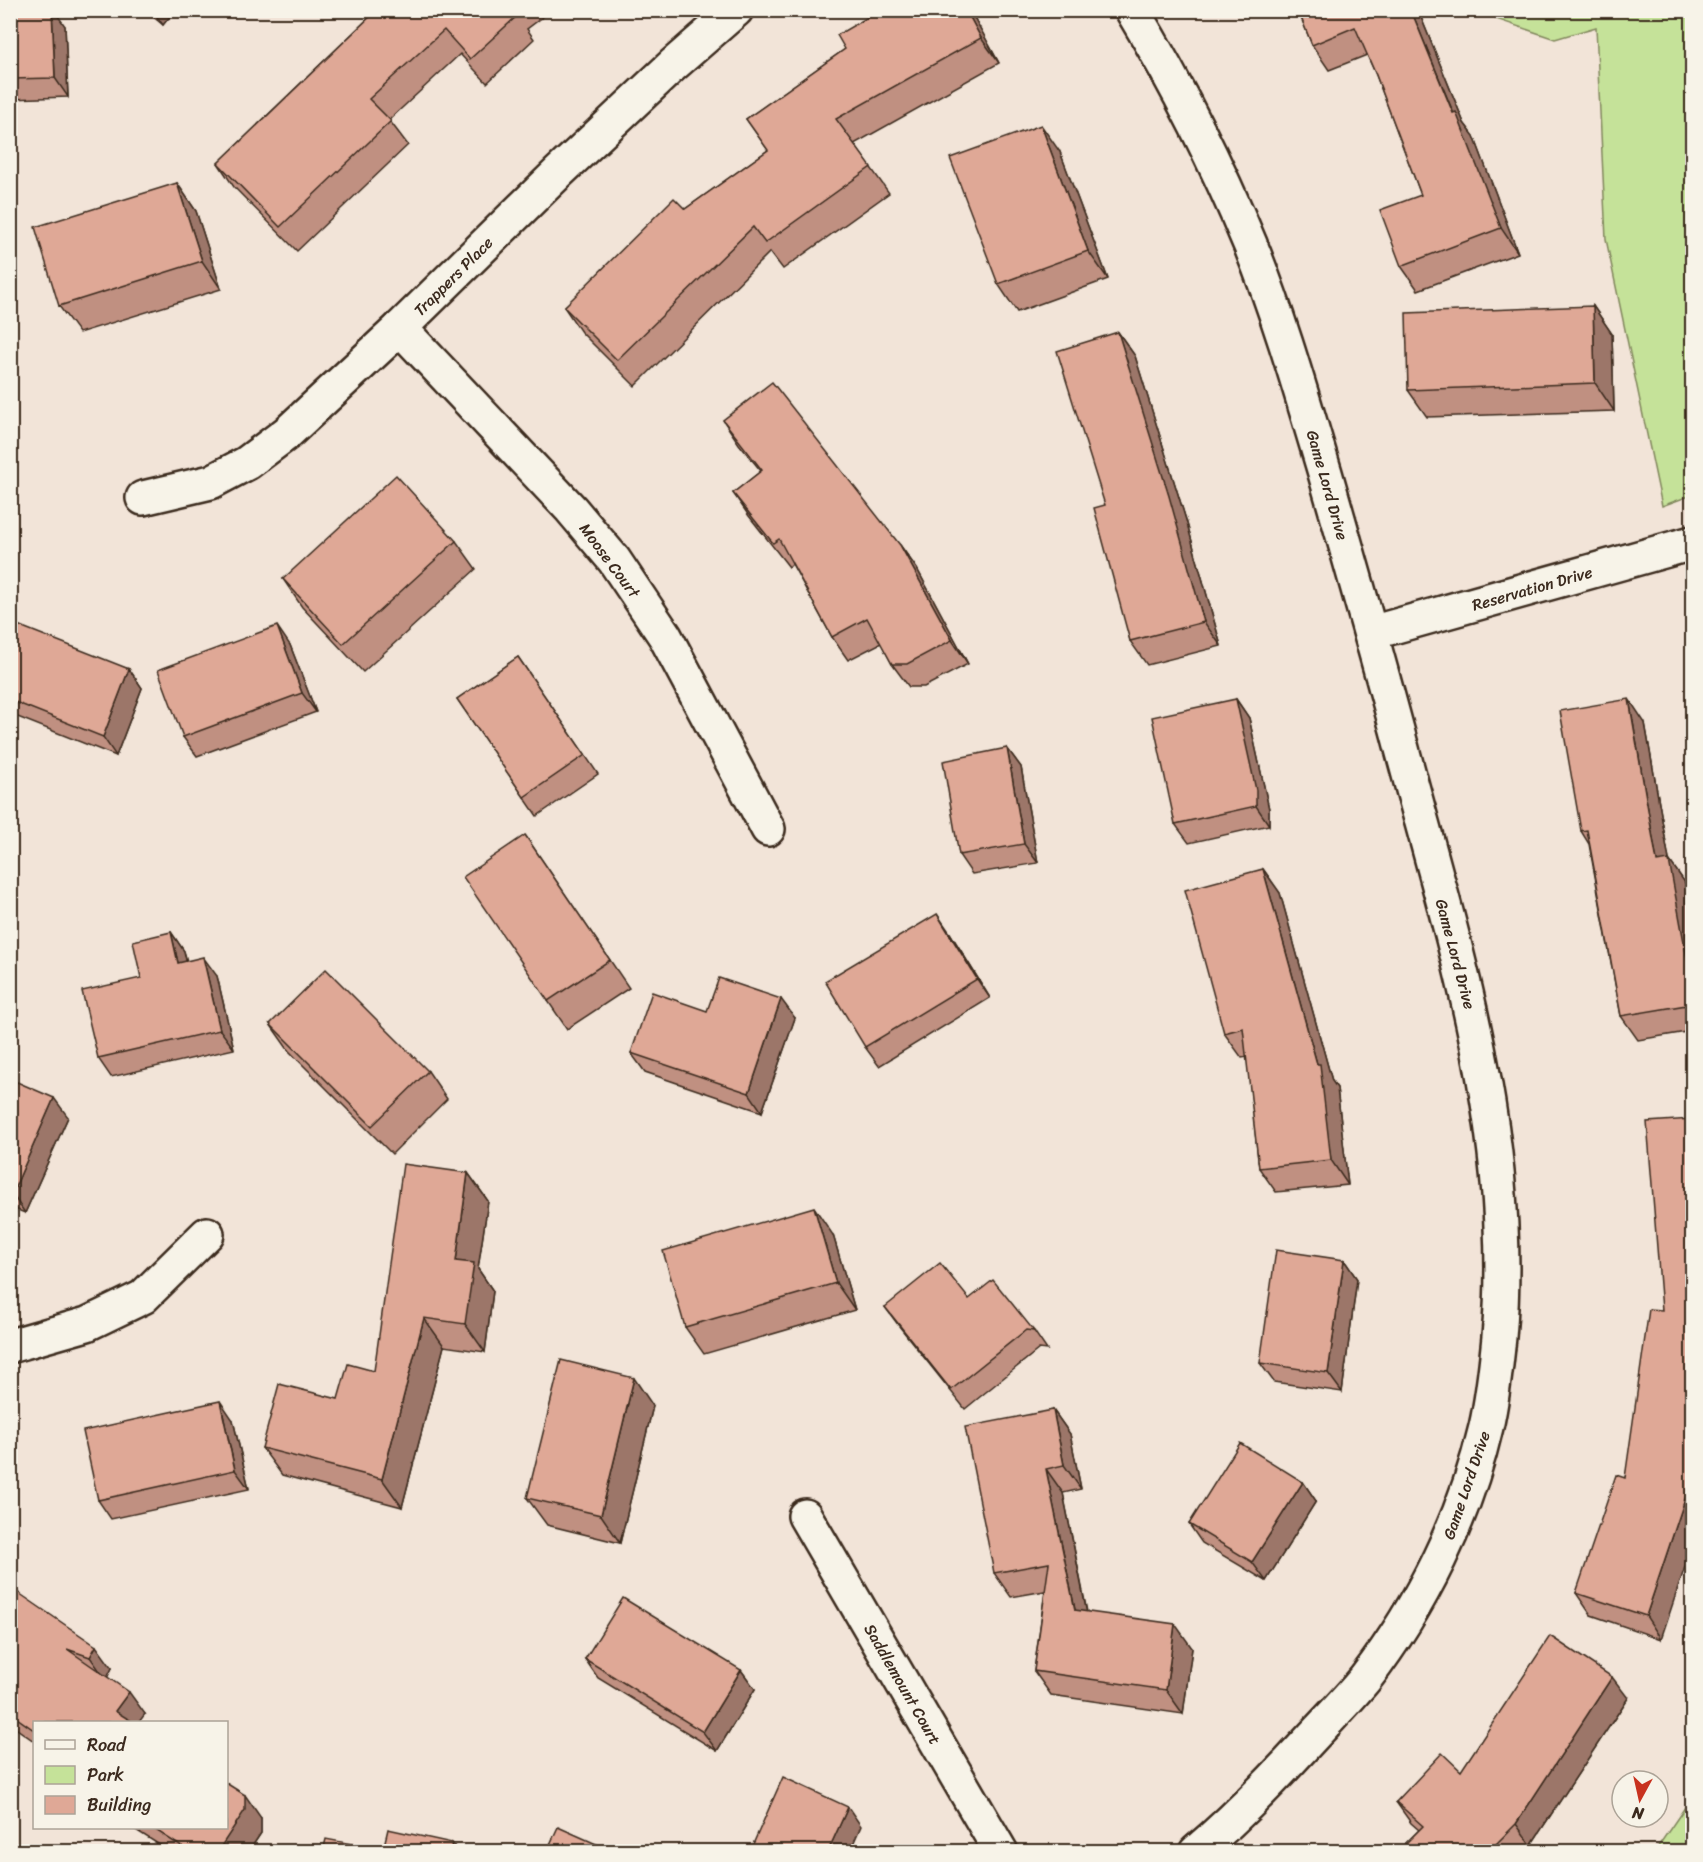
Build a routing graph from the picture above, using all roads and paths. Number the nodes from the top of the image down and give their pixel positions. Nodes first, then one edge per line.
1 (736, 10) edge
2 (1132, 10) edge
3 (400, 328) junction
4 (143, 498) dead end
5 (1692, 543) edge
6 (1371, 633) junction
7 (768, 830) dead end
8 (207, 1234) dead end
9 (10, 1346) edge
10 (805, 1516) dead end
11 (1001, 1851) edge
12 (1196, 1851) edge

1 - 3 street, Trappers Place
2 - 6 street, Game Lord Drive
3 - 4 street, Trappers Place
3 - 7 street, Moose Court
5 - 6 street, Reservation Drive
6 - 12 street, Game Lord Drive
8 - 9 street
10 - 11 street, Saddlemount Court

